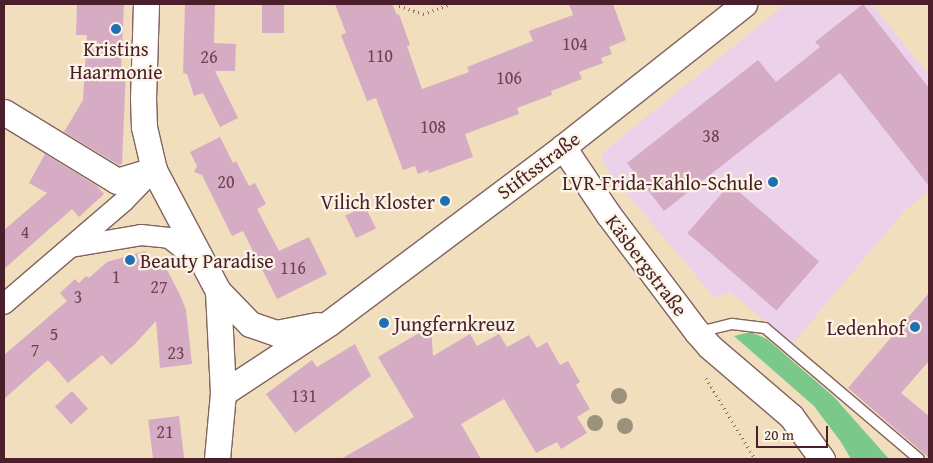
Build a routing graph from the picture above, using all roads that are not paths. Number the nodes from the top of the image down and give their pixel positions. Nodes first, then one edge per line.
1 (146, 4) edge
2 (744, 4) edge
3 (4, 112) edge
4 (563, 147) junction
5 (154, 170) junction
6 (69, 248) junction
7 (203, 264) junction
8 (218, 291) junction
9 (4, 304) edge
10 (329, 322) junction
11 (703, 339) junction
12 (223, 393) junction
13 (216, 459) edge
14 (822, 459) edge
15 (919, 459) edge

1 - 5 street
2 - 4 street, Stiftsstraße
3 - 5 street
4 - 10 street, Stiftsstraße
4 - 11 street, Käsbergstraße
5 - 6 street
5 - 7 street
6 - 7 street
6 - 9 street
7 - 8 street
8 - 10 street, Stiftsstraße
8 - 12 street
10 - 12 street, Stiftsstraße
11 - 14 street, Käsbergstraße
11 - 15 lane, Käsbergstraße
12 - 13 street

